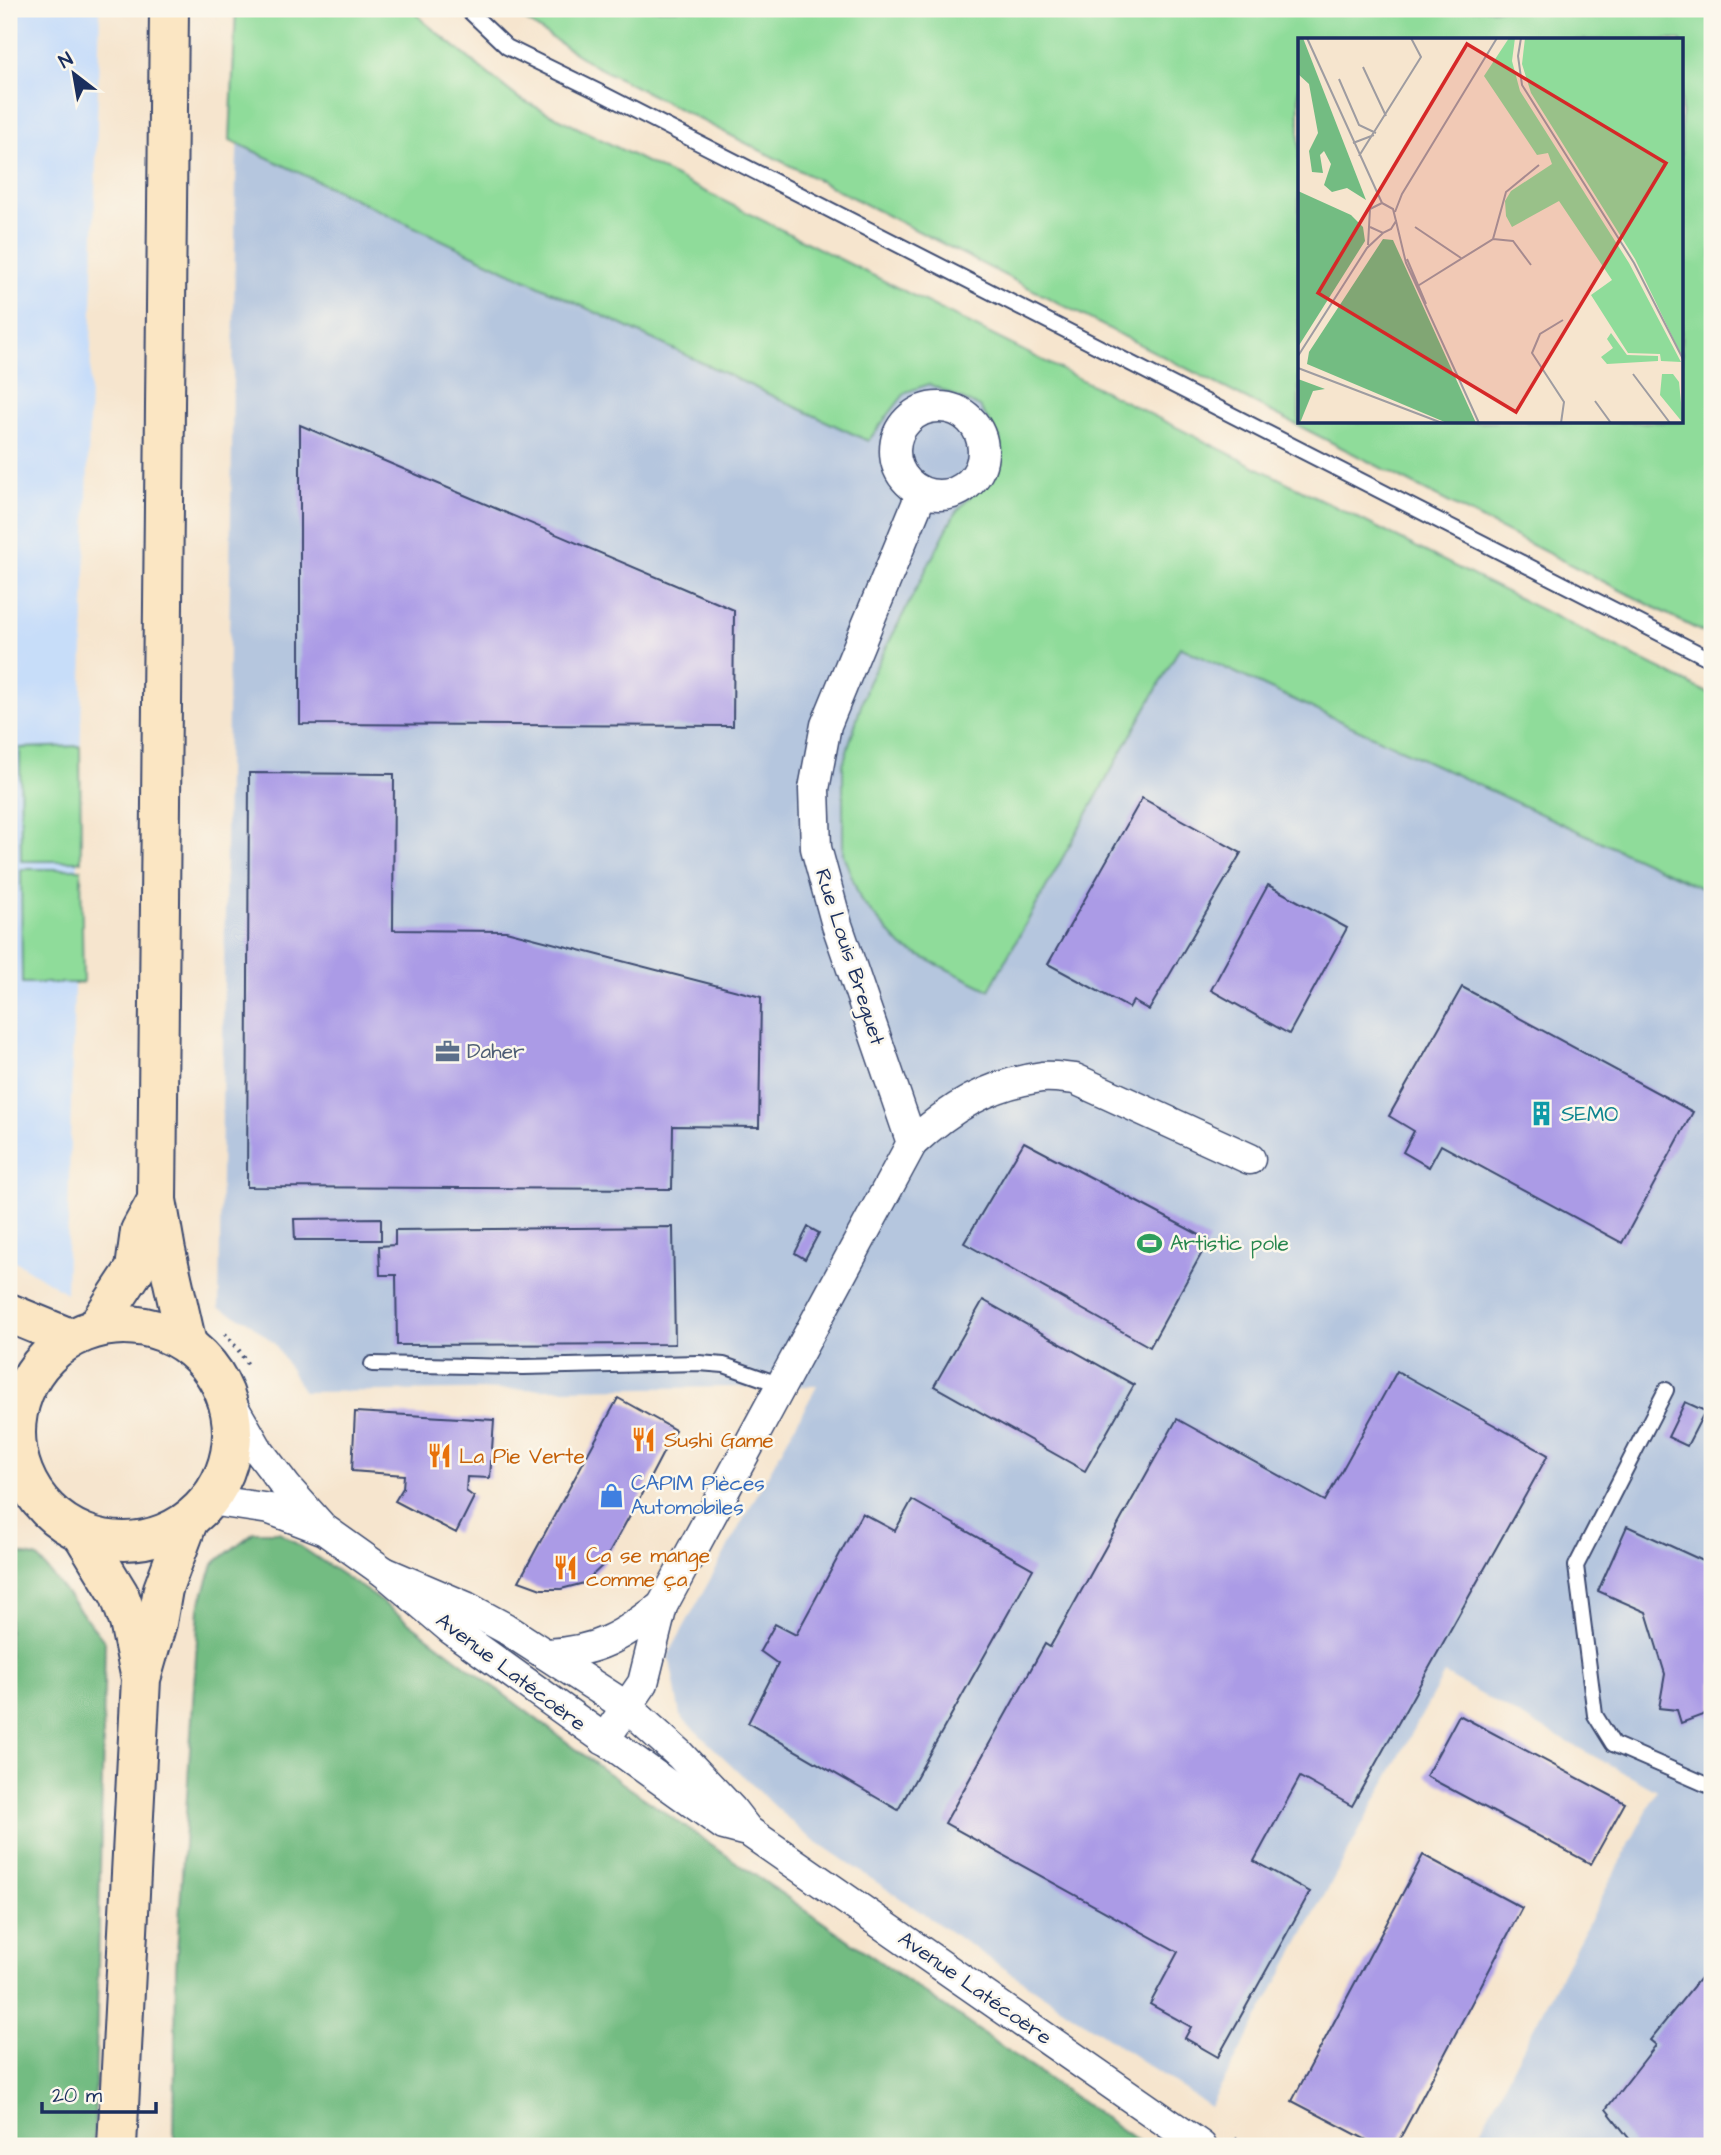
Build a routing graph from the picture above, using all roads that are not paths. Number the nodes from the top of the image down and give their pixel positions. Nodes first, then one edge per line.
1 (169, 9) edge
2 (467, 9) edge
3 (922, 492) dead end
4 (1712, 660) edge
5 (912, 1143) junction
6 (1250, 1159) dead end
7 (157, 1200) junction
8 (9, 1313) edge
9 (83, 1333) junction
10 (187, 1344) junction
11 (372, 1364) dead end
12 (238, 1382) junction
13 (16, 1383) edge
14 (782, 1385) junction
15 (1666, 1390) dead end
16 (199, 1511) junction
17 (324, 1530) junction
18 (83, 1535) junction
19 (384, 1572) junction
20 (662, 1606) junction
21 (546, 1654) junction
22 (142, 1679) junction
23 (627, 1707) junction
24 (604, 1740) junction
25 (1712, 1787) edge
26 (748, 1831) junction
27 (117, 2146) edge
28 (1201, 2146) edge

1 - 7 main road
2 - 4 lane
3 - 5 street, Rue Louis Breguet
5 - 6 street
5 - 14 street
7 - 9 main road
7 - 10 main road
8 - 9 main road
9 - 10 main road
9 - 13 main road
10 - 12 main road
11 - 14 lane
12 - 16 main road
12 - 17 street, Avenue Latécoère
13 - 18 main road
14 - 20 street
15 - 25 lane
16 - 17 street, Avenue Latécoère
16 - 18 main road
16 - 22 main road
17 - 19 street, Avenue Latécoère
18 - 22 main road
19 - 21 street, Avenue Latécoère
19 - 24 street, Avenue Latécoère
20 - 21 street
20 - 23 street
21 - 23 street, Avenue Latécoère
22 - 27 main road
23 - 24 street
23 - 26 street, Avenue Latécoère
24 - 26 street, Avenue Latécoère
26 - 28 street, Avenue Latécoère

